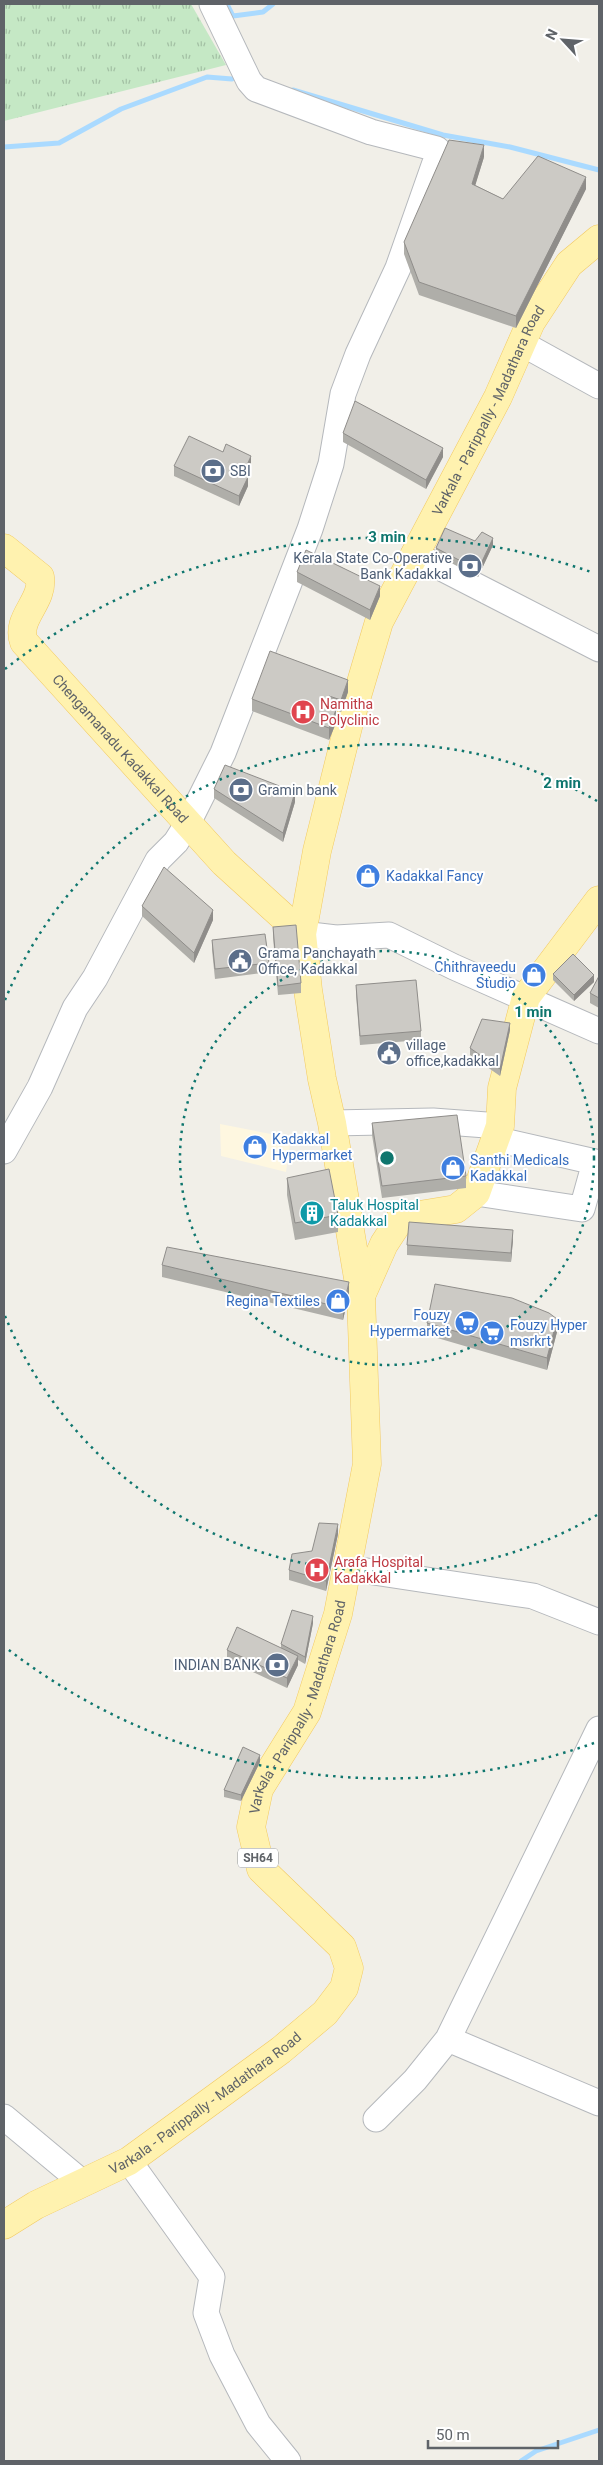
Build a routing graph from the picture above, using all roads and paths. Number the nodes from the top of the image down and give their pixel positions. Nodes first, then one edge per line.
1 (212, 4) edge
2 (599, 239) edge
3 (521, 344) junction
4 (599, 386) edge
5 (4, 548) edge
6 (414, 554) junction
7 (599, 649) edge
8 (188, 823) junction
9 (599, 900) edge
10 (302, 934) junction
11 (526, 997) junction
12 (599, 1031) edge
13 (332, 1123) junction
14 (498, 1132) junction
15 (4, 1151) edge
16 (476, 1193) junction
17 (361, 1296) junction
18 (347, 1568) junction
19 (599, 1622) edge
20 (599, 1729) edge
21 (448, 2039) junction
22 (599, 2103) edge
23 (4, 2117) edge
24 (376, 2119) dead end
25 (129, 2161) junction
26 (83, 2183) junction
27 (4, 2225) edge
28 (288, 2461) edge

1 - 8 street
2 - 3 main road, Varkala - Parippally - Madathara Road / SH64
3 - 4 street
3 - 6 main road, Varkala - Parippally - Madathara Road / SH64
5 - 8 main road, Chengamanadu Kadakkal Road
6 - 7 street
6 - 10 main road, Varkala - Parippally - Madathara Road / SH64
8 - 10 main road, Chengamanadu Kadakkal Road
8 - 15 street
9 - 11 main road
10 - 11 street
10 - 13 main road, Varkala - Parippally - Madathara Road / SH64
11 - 12 street
11 - 14 main road
13 - 14 street
13 - 17 main road, Varkala - Parippally - Madathara Road / SH64
14 - 16 main road
14 - 16 street
16 - 17 main road
17 - 18 main road, Varkala - Parippally - Madathara Road / SH64
18 - 19 street
18 - 25 main road, Varkala - Parippally - Madathara Road / SH64
20 - 21 street
21 - 22 street
21 - 24 street
23 - 26 street
25 - 26 main road, Varkala - Parippally - Madathara Road / SH64
25 - 28 street
26 - 27 main road, Varkala - Parippally - Madathara Road / SH64

